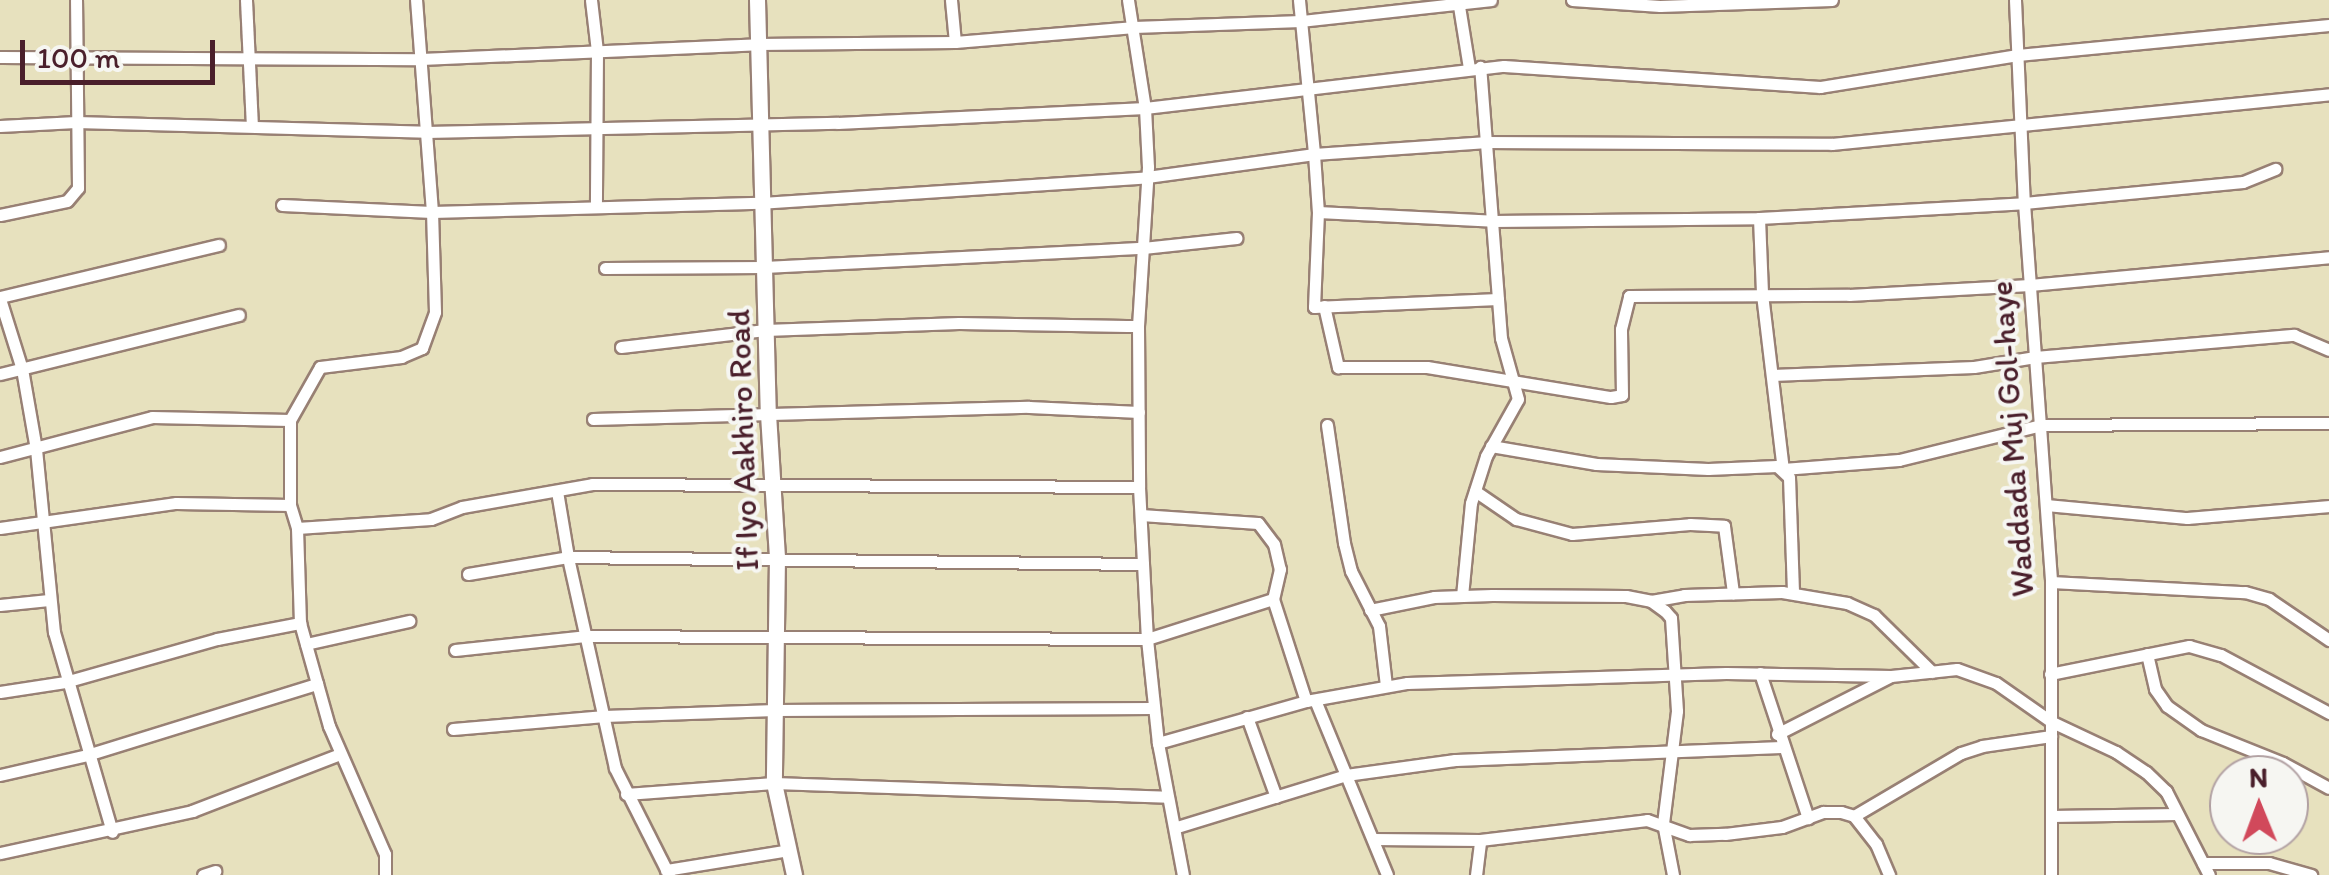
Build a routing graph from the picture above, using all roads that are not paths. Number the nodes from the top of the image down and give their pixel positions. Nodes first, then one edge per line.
1 (76, 0) edge
2 (246, 0) edge
3 (416, 0) edge
4 (591, 0) edge
5 (757, 0) edge
6 (951, 0) edge
7 (1128, 0) edge
8 (1299, 0) edge
9 (1492, 0) edge
10 (1572, 0) edge
11 (1832, 0) edge
12 (2015, 0) edge
13 (1458, 1) edge
14 (1608, 2) edge
15 (1301, 21) junction
16 (2329, 25) edge
17 (1134, 27) junction
18 (955, 42) junction
19 (758, 44) junction
20 (598, 51) junction
21 (2018, 55) junction
22 (0, 57) edge
23 (249, 57) junction
24 (76, 58) junction
25 (421, 60) junction
26 (1475, 68) junction
27 (1310, 88) junction
28 (2329, 94) edge
29 (1145, 108) junction
30 (76, 122) junction
31 (2020, 124) junction
32 (0, 126) edge
33 (252, 126) junction
34 (760, 126) junction
35 (597, 128) junction
36 (426, 132) junction
37 (1484, 142) junction
38 (1314, 154) junction
39 (2276, 169) dead end
40 (1147, 176) junction
41 (760, 203) junction
42 (2024, 204) junction
43 (282, 205) dead end
44 (596, 208) junction
45 (432, 212) junction
46 (1318, 212) junction
47 (0, 215) edge
48 (1759, 218) junction
49 (1493, 222) junction
50 (1236, 238) dead end
51 (219, 245) dead end
52 (1143, 247) junction
53 (2329, 257) edge
54 (764, 267) junction
55 (605, 268) dead end
56 (2030, 285) junction
57 (1762, 294) junction
58 (0, 298) edge
59 (1498, 300) junction
60 (1324, 306) junction
61 (239, 315) dead end
62 (1138, 326) junction
63 (765, 330) junction
64 (621, 347) dead end
65 (2329, 350) edge
66 (2035, 356) junction
67 (22, 368) junction
68 (0, 374) edge
69 (1772, 375) junction
70 (1509, 379) junction
71 (1139, 412) junction
72 (768, 414) junction
73 (594, 419) dead end
74 (290, 420) junction
75 (2329, 423) edge
76 (1326, 425) dead end
77 (2040, 425) junction
78 (1491, 446) junction
79 (36, 449) junction
80 (0, 457) edge
81 (1783, 469) junction
82 (771, 487) junction
83 (1139, 487) junction
84 (557, 490) junction
85 (1475, 492) junction
86 (290, 505) junction
87 (2046, 505) junction
88 (2329, 506) edge
89 (1141, 515) junction
90 (42, 523) junction
91 (0, 528) edge
92 (297, 528) junction
93 (568, 557) junction
94 (777, 557) junction
95 (1144, 564) junction
96 (468, 574) dead end
97 (2050, 582) junction
98 (1733, 593) junction
99 (1793, 593) junction
100 (1462, 596) junction
101 (1274, 599) junction
102 (49, 600) junction
103 (1651, 601) junction
104 (0, 605) edge
105 (1370, 610) junction
106 (410, 621) dead end
107 (300, 623) junction
108 (587, 636) junction
109 (1147, 639) junction
110 (775, 640) junction
111 (2329, 640) edge
112 (306, 644) junction
113 (454, 650) dead end
114 (2146, 654) junction
115 (1932, 672) junction
116 (1674, 674) junction
117 (1760, 674) junction
118 (2050, 674) junction
119 (1890, 676) junction
120 (65, 682) junction
121 (317, 684) junction
122 (1386, 686) junction
123 (0, 692) edge
124 (1310, 700) junction
125 (1154, 708) junction
126 (775, 710) junction
127 (2329, 713) edge
128 (604, 716) junction
129 (1248, 718) junction
130 (2052, 722) junction
131 (453, 729) dead end
132 (1777, 734) junction
133 (2051, 736) junction
134 (1158, 743) junction
135 (1782, 748) junction
136 (1672, 750) junction
137 (340, 754) junction
138 (87, 755) junction
139 (1346, 774) junction
140 (0, 775) edge
141 (774, 783) junction
142 (2329, 788) edge
143 (626, 794) junction
144 (1276, 796) junction
145 (1168, 797) junction
146 (2177, 814) junction
147 (1854, 816) junction
148 (2051, 816) junction
149 (1808, 818) junction
150 (1663, 823) junction
151 (1177, 827) junction
152 (112, 832) junction
153 (1373, 840) junction
154 (1480, 840) junction
155 (789, 850) junction
156 (0, 854) edge
157 (2206, 869) edge
158 (668, 873) edge
159 (2306, 874) edge
160 (385, 875) edge
161 (794, 875) edge
162 (1183, 875) edge
163 (1387, 875) edge
164 (1476, 875) edge
165 (1673, 875) edge
166 (1889, 875) edge
167 (2051, 875) edge

1 - 24 street
2 - 23 street
3 - 25 street
4 - 20 street
5 - 19 street, If Iyo Aakhiro Road
6 - 18 street
7 - 17 street
8 - 15 street
9 - 13 street
10 - 14 street
11 - 14 street
12 - 21 street, Waddada Muj Gol-haye
13 - 15 street
13 - 26 street
15 - 17 street
15 - 27 street
16 - 21 street
17 - 18 street
17 - 29 street
18 - 19 street
19 - 20 street
19 - 34 street, If Iyo Aakhiro Road
20 - 25 street
20 - 35 street
21 - 26 street
21 - 31 street, Waddada Muj Gol-haye
22 - 24 street
23 - 24 street
23 - 25 street
23 - 33 street
24 - 30 street
25 - 36 street
26 - 27 street
26 - 37 street
27 - 29 street
27 - 38 street
28 - 31 street
29 - 34 street
29 - 40 street
30 - 32 street
30 - 33 street
30 - 47 street
31 - 37 street
31 - 42 street, Waddada Muj Gol-haye
33 - 36 street
34 - 35 street
34 - 41 street, If Iyo Aakhiro Road
35 - 36 street
35 - 44 street
36 - 45 street
37 - 38 street
37 - 49 street
38 - 40 street
38 - 46 street
39 - 42 street
40 - 41 street
40 - 52 street
41 - 44 street
41 - 54 street, If Iyo Aakhiro Road
42 - 48 street
42 - 56 street, Waddada Muj Gol-haye
43 - 45 street
44 - 45 street
45 - 74 street
46 - 49 street
46 - 60 street
48 - 49 street
48 - 57 street
49 - 59 street
50 - 52 street
51 - 58 street
52 - 54 street
52 - 62 street
53 - 56 street
54 - 55 street
54 - 63 street, If Iyo Aakhiro Road
56 - 57 street
56 - 66 street, Waddada Muj Gol-haye
57 - 69 street
57 - 70 street
58 - 67 street
59 - 60 street
59 - 70 street
60 - 70 street
61 - 67 street
62 - 63 street
62 - 71 street
63 - 64 street
63 - 72 street, If Iyo Aakhiro Road
65 - 66 street
66 - 69 street
66 - 77 street, Waddada Muj Gol-haye
67 - 68 street
67 - 79 street
69 - 81 street
70 - 78 street
71 - 72 street
71 - 83 street
72 - 73 street
72 - 82 street, If Iyo Aakhiro Road
74 - 79 street
74 - 86 street
75 - 77 street
76 - 105 street
77 - 81 street
77 - 87 street, Waddada Muj Gol-haye
78 - 81 street
78 - 85 street
79 - 80 street
79 - 90 street
81 - 99 street
82 - 83 street
82 - 84 street
82 - 94 street, If Iyo Aakhiro Road
83 - 89 street
84 - 92 street
84 - 93 street
85 - 98 street
85 - 100 street
86 - 90 street
86 - 92 street
87 - 88 street
87 - 97 street, Waddada Muj Gol-haye
89 - 95 street
89 - 101 street
90 - 91 street
90 - 102 street
92 - 107 street
93 - 94 street
93 - 96 street
93 - 108 street
94 - 95 street
94 - 110 street, If Iyo Aakhiro Road
95 - 109 street
97 - 111 street
97 - 118 street, Waddada Muj Gol-haye
98 - 99 street
98 - 103 street
99 - 115 street
100 - 103 street
100 - 105 street
101 - 109 street
101 - 124 street
102 - 104 street
102 - 120 street
103 - 116 street
105 - 122 street
106 - 112 street
107 - 112 street
107 - 120 street
108 - 110 street
108 - 113 street
108 - 128 street
109 - 110 street
109 - 125 street
110 - 126 street, If Iyo Aakhiro Road
112 - 121 street
114 - 118 street
114 - 127 street
114 - 142 street
115 - 119 street
115 - 130 street
116 - 117 street
116 - 122 street
116 - 136 street
117 - 119 street
117 - 132 street
118 - 130 street, Waddada Muj Gol-haye
119 - 132 street
120 - 123 street
120 - 138 street
121 - 137 street
121 - 138 street
122 - 124 street
124 - 129 street
124 - 139 street
125 - 126 street
125 - 134 street
126 - 128 street
126 - 141 street, If Iyo Aakhiro Road
128 - 131 street
128 - 143 street
129 - 134 street
129 - 144 street
130 - 133 street, Waddada Muj Gol-haye
130 - 146 street
132 - 135 street
133 - 147 street
133 - 148 street, Waddada Muj Gol-haye
134 - 145 street
135 - 136 street
135 - 149 street
136 - 139 street
136 - 150 street
137 - 152 street
137 - 160 street
138 - 140 street
138 - 152 street
139 - 144 street
139 - 153 street
141 - 143 street
141 - 145 street
141 - 155 street, If Iyo Aakhiro Road
143 - 158 street
144 - 151 street
145 - 151 street
146 - 148 street
146 - 157 street
147 - 149 street
147 - 166 street
148 - 167 street, Waddada Muj Gol-haye
149 - 150 street
150 - 154 street
150 - 165 street
151 - 162 street
152 - 156 street
153 - 154 street
153 - 163 street
154 - 164 street
155 - 158 street
155 - 161 street, If Iyo Aakhiro Road
157 - 159 street

